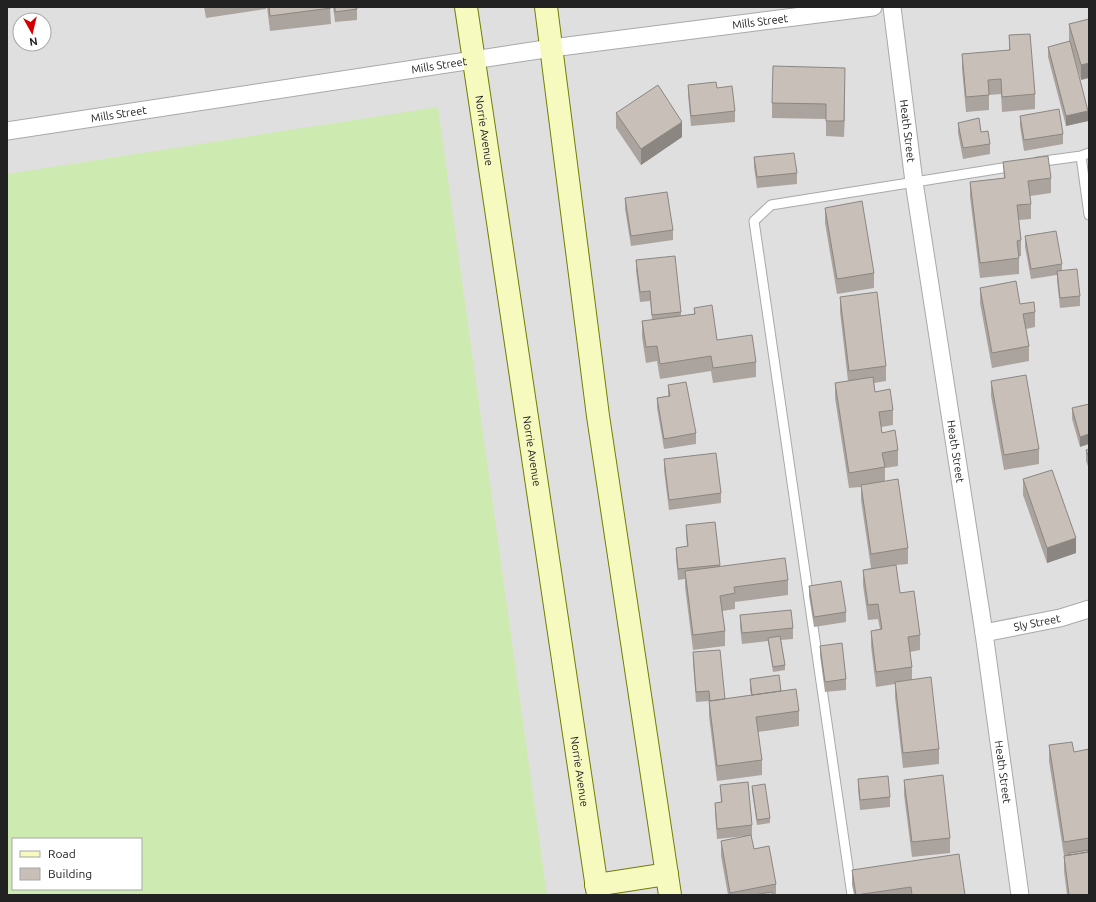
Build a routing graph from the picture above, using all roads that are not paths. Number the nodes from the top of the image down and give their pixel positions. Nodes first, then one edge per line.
1 (466, 7) edge
2 (546, 7) edge
3 (873, 7) edge
4 (892, 7) edge
5 (552, 48) junction
6 (474, 59) junction
7 (7, 131) edge
8 (1085, 154) edge
9 (914, 182) junction
10 (1089, 215) edge
11 (1089, 609) edge
12 (984, 632) junction
13 (668, 885) edge
14 (597, 890) edge
15 (852, 895) edge
16 (1020, 895) edge

1 - 6 main road, Norrie Avenue
2 - 5 main road
3 - 5 street, Mills Street
4 - 9 street, Heath Street
5 - 6 street, Mills Street
5 - 13 main road
6 - 7 street, Mills Street
6 - 14 main road, Norrie Avenue
8 - 9 lane
8 - 10 lane
9 - 12 street, Heath Street
9 - 15 lane
11 - 12 street, Sly Street
12 - 16 street, Heath Street
13 - 14 main road

